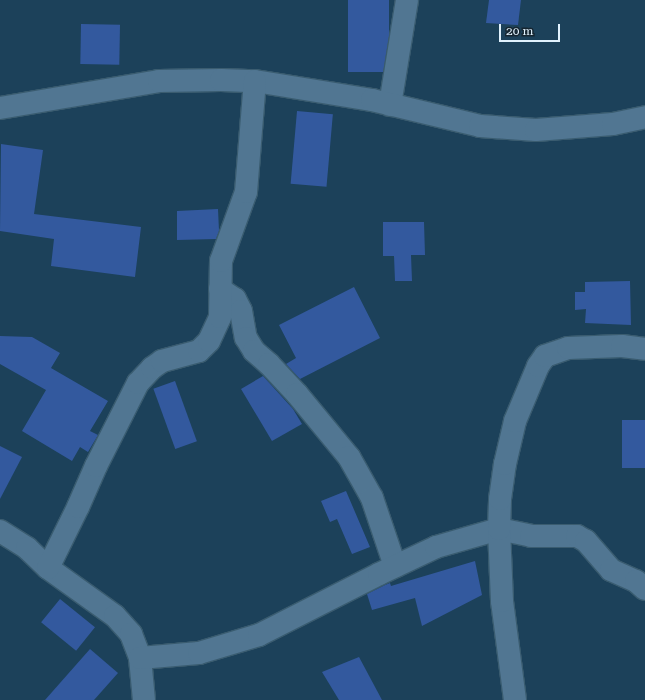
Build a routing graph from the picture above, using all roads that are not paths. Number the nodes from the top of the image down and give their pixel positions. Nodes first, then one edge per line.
1 (407, 0) edge
2 (255, 81) junction
3 (390, 105) junction
4 (0, 108) edge
5 (645, 117) edge
6 (220, 289) junction
7 (645, 349) edge
8 (499, 529) junction
9 (0, 531) edge
10 (395, 566) junction
11 (48, 568) junction
12 (645, 589) edge
13 (140, 658) junction
14 (512, 698) edge
15 (144, 700) edge

1 - 3 street
2 - 3 street
2 - 4 street
2 - 6 street
3 - 5 street
6 - 10 street
6 - 11 street
7 - 8 street
8 - 10 street
8 - 12 street
8 - 14 street
9 - 11 street
10 - 13 street
11 - 13 street
13 - 15 street

